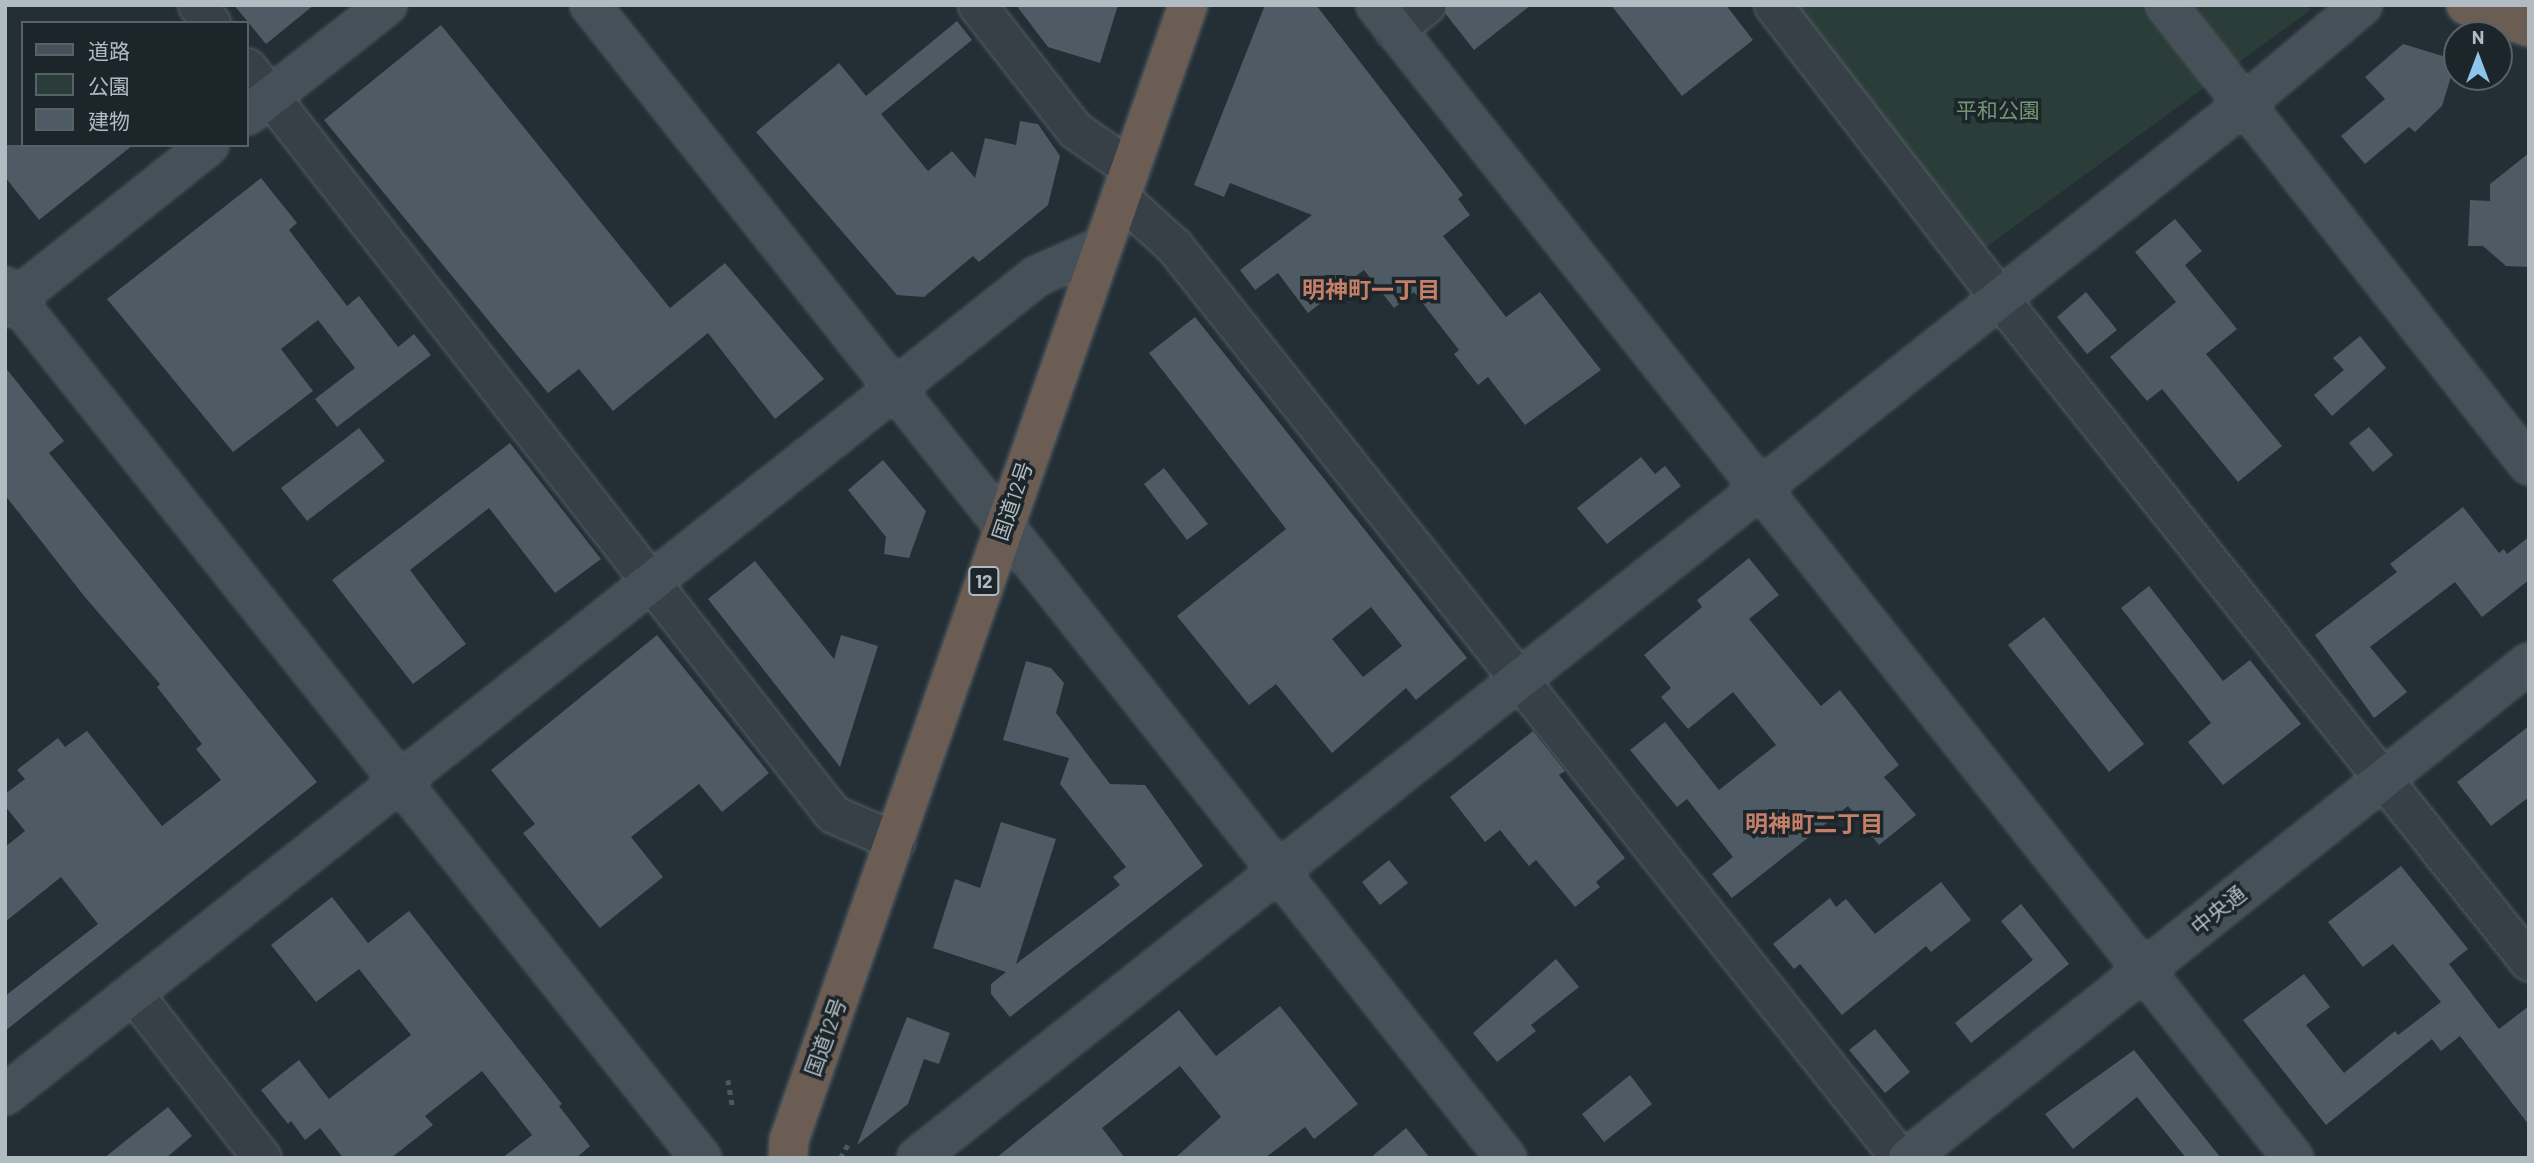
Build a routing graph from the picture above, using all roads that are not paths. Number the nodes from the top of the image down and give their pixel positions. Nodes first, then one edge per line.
1 (197, 5) edge
2 (387, 5) edge
3 (590, 5) edge
4 (977, 5) edge
5 (1188, 5) edge
6 (1426, 5) edge
7 (1773, 5) edge
8 (2166, 5) edge
9 (2362, 5) edge
10 (2466, 5) edge
11 (1385, 18) edge
12 (209, 21) edge
13 (2529, 27) edge
14 (248, 71) edge
15 (258, 106) edge
16 (2242, 106) junction
17 (206, 147) edge
18 (1125, 182) junction
19 (1102, 247) junction
20 (8, 298) edge
21 (2000, 299) junction
22 (895, 389) junction
23 (2529, 465) edge
24 (1760, 486) junction
25 (1004, 523) junction
26 (653, 580) junction
27 (2529, 663) edge
28 (1520, 679) junction
29 (2381, 779) junction
30 (398, 782) junction
31 (895, 841) junction
32 (1277, 872) junction
33 (2529, 962) edge
34 (2144, 970) junction
35 (133, 993) junction
36 (5, 1095) edge
37 (262, 1158) edge
38 (701, 1158) edge
39 (788, 1158) edge
40 (917, 1158) edge
41 (1506, 1158) edge
42 (1900, 1158) edge
43 (1908, 1158) edge
44 (2293, 1158) edge

1 - 12 street
2 - 15 street
3 - 22 street
4 - 18 street
5 - 18 highway, 国道12号 / 12
6 - 11 street
7 - 21 street
8 - 16 street
9 - 16 street
10 - 13 highway
11 - 24 street
14 - 15 street
15 - 26 street
16 - 21 street
16 - 23 street
17 - 20 street
18 - 19 highway, 国道12号 / 12
18 - 28 street
19 - 22 street
19 - 25 highway, 国道12号 / 12
20 - 30 street
21 - 24 street
21 - 29 street
22 - 25 street
22 - 26 street
24 - 28 street
24 - 34 street
25 - 31 highway, 国道12号 / 12
25 - 32 street
26 - 30 street
26 - 31 street
27 - 29 street, 中央通
28 - 32 street
28 - 42 street
29 - 33 street
29 - 34 street, 中央通
30 - 35 street
30 - 38 street
31 - 39 highway, 国道12号 / 12
32 - 40 street
32 - 41 street
34 - 43 street, 中央通
34 - 44 street
35 - 36 street
35 - 37 street

